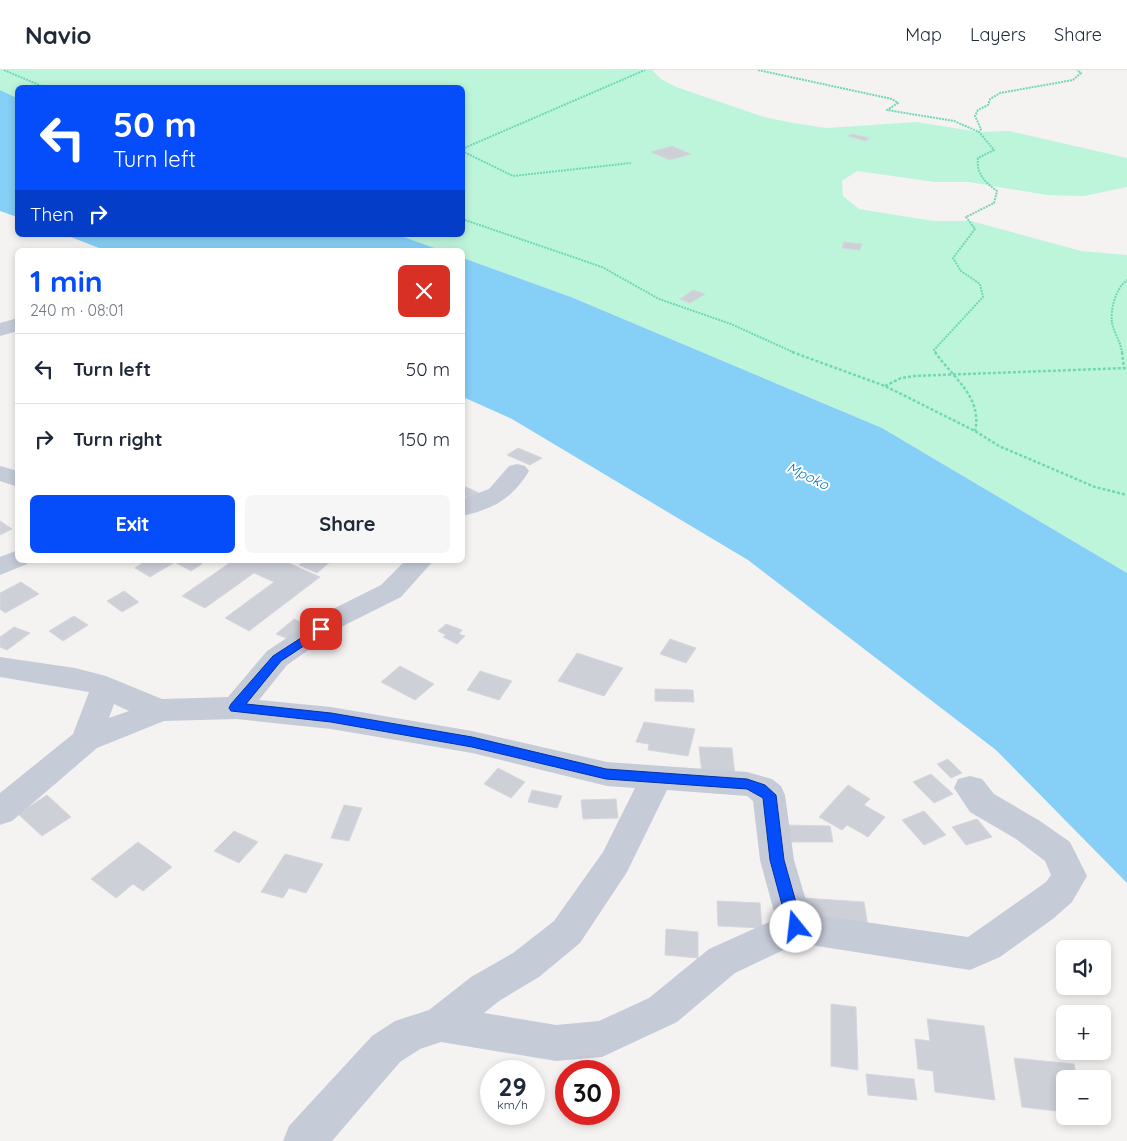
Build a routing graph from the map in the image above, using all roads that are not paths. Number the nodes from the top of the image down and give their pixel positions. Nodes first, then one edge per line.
1 (15, 325) edge
2 (0, 330) edge
3 (517, 471) dead end
4 (0, 473) edge
5 (15, 479) edge
6 (465, 507) edge
7 (15, 560) edge
8 (418, 563) edge
9 (0, 567) edge
10 (0, 667) edge
11 (106, 686) junction
12 (236, 708) junction
13 (162, 710) junction
14 (86, 740) junction
15 (657, 777) junction
16 (970, 788) dead end
17 (0, 812) edge
18 (796, 927) junction
19 (441, 1024) junction
20 (304, 1141) edge

1 - 2 street
3 - 6 street
4 - 5 street
7 - 9 street
8 - 12 street
10 - 11 street
11 - 13 street
11 - 14 street
12 - 13 street
12 - 15 street
13 - 14 street
14 - 17 street
15 - 18 street
15 - 19 street
16 - 18 street
18 - 19 street
19 - 20 street

